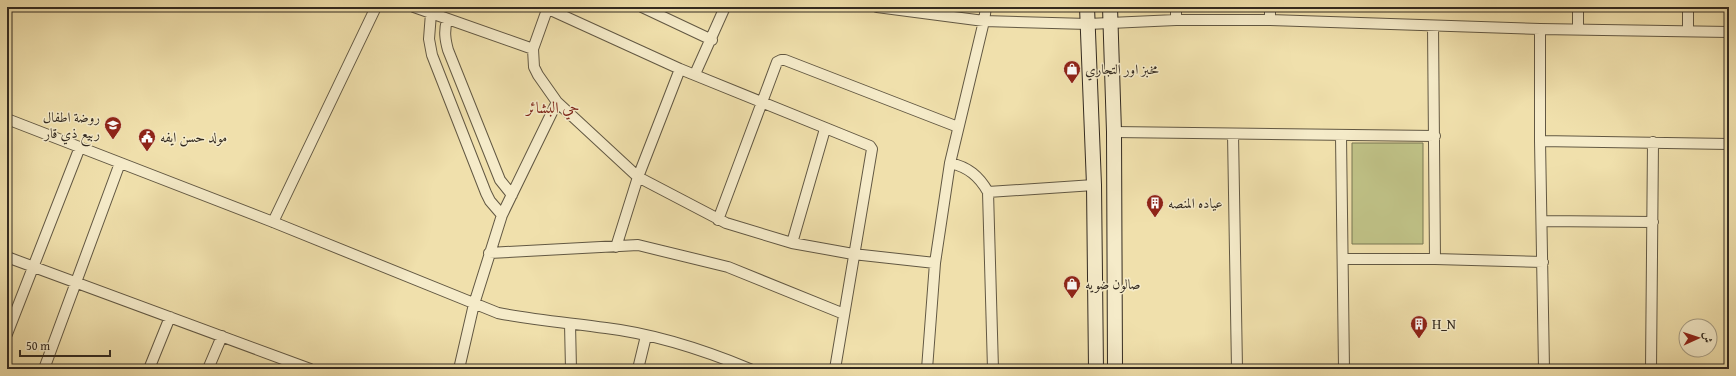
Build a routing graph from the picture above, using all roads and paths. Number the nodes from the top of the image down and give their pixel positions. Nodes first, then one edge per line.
1 (376, 7) edge
2 (414, 7) edge
3 (546, 7) edge
4 (642, 7) edge
5 (725, 7) edge
6 (877, 7) edge
7 (986, 7) edge
8 (1088, 7) edge
9 (1110, 7) edge
10 (1176, 7) edge
11 (1270, 7) edge
12 (1578, 7) edge
13 (1688, 7) edge
14 (431, 13) junction
15 (447, 20) junction
16 (1176, 20) junction
17 (1270, 20) junction
18 (984, 21) junction
19 (1110, 22) junction
20 (1088, 24) junction
21 (1433, 26) junction
22 (1540, 29) junction
23 (1578, 29) junction
24 (1688, 31) junction
25 (1729, 32) edge
26 (712, 40) junction
27 (533, 49) junction
28 (680, 69) junction
29 (695, 74) junction
30 (558, 102) junction
31 (762, 103) junction
32 (8, 121) edge
33 (958, 126) junction
34 (825, 129) junction
35 (1114, 132) junction
36 (1233, 134) junction
37 (1341, 136) junction
38 (1435, 136) junction
39 (1540, 141) junction
40 (1653, 142) junction
41 (1729, 144) edge
42 (80, 147) junction
43 (120, 163) junction
44 (950, 163) junction
45 (638, 177) junction
46 (1094, 185) junction
47 (988, 192) junction
48 (512, 194) junction
49 (502, 215) junction
50 (718, 220) junction
51 (1542, 221) junction
52 (273, 222) junction
53 (1653, 222) junction
54 (792, 242) junction
55 (616, 247) junction
56 (489, 253) junction
57 (853, 254) junction
58 (7, 257) edge
59 (1343, 259) junction
60 (1435, 259) junction
61 (1543, 262) junction
62 (935, 263) junction
63 (33, 267) junction
64 (76, 283) junction
65 (474, 304) junction
66 (844, 314) junction
67 (170, 317) junction
68 (570, 324) junction
69 (7, 334) edge
70 (222, 336) junction
71 (646, 336) junction
72 (44, 369) edge
73 (149, 369) edge
74 (208, 369) edge
75 (310, 369) edge
76 (459, 369) edge
77 (571, 369) edge
78 (638, 369) edge
79 (750, 369) edge
80 (835, 369) edge
81 (927, 369) edge
82 (993, 369) edge
83 (1096, 369) edge
84 (1115, 369) edge
85 (1237, 369) edge
86 (1344, 369) edge
87 (1544, 369) edge
88 (1651, 369) edge

1 - 52 street
2 - 14 street
3 - 27 street
3 - 28 street
4 - 26 street
5 - 26 street
6 - 18 street
7 - 18 street
8 - 20 street
9 - 19 street
10 - 16 street
11 - 17 street
12 - 23 street
13 - 24 street
14 - 15 street
14 - 49 street
15 - 27 street
15 - 48 street
16 - 17 street
16 - 19 street
17 - 21 street
18 - 20 street
18 - 33 street
19 - 20 street
19 - 35 street
20 - 46 street
21 - 22 street
21 - 38 street
22 - 23 street
22 - 39 street
23 - 24 street
24 - 25 street
26 - 29 street
27 - 30 street
28 - 29 street
28 - 45 street
29 - 31 street
30 - 45 street
30 - 48 street
31 - 33 street
31 - 34 street
31 - 50 street
32 - 42 street
33 - 44 street
34 - 54 street
34 - 57 street
35 - 36 street
35 - 84 street
36 - 37 street
36 - 85 street
37 - 38 street
37 - 59 street
38 - 60 street
39 - 40 street
39 - 51 street
40 - 41 street
40 - 53 street
42 - 43 street
42 - 63 street
43 - 52 street
43 - 64 street
44 - 47 street
44 - 62 street
45 - 50 street
45 - 55 street
46 - 47 street
46 - 83 street
47 - 82 street
48 - 49 street
49 - 56 street
50 - 54 street
51 - 53 street
51 - 61 street
52 - 65 street
53 - 88 street
54 - 57 street
55 - 56 street
55 - 66 street
56 - 65 street
57 - 62 street
57 - 66 street
58 - 63 street
59 - 60 street
59 - 86 street
60 - 61 street
61 - 87 street
62 - 81 street
63 - 64 street
63 - 69 street
64 - 67 street
64 - 72 street
65 - 68 street
65 - 76 street
66 - 80 street
67 - 70 street
67 - 73 street
68 - 71 street
68 - 77 street
70 - 74 street
70 - 75 street
71 - 78 street
71 - 79 street

